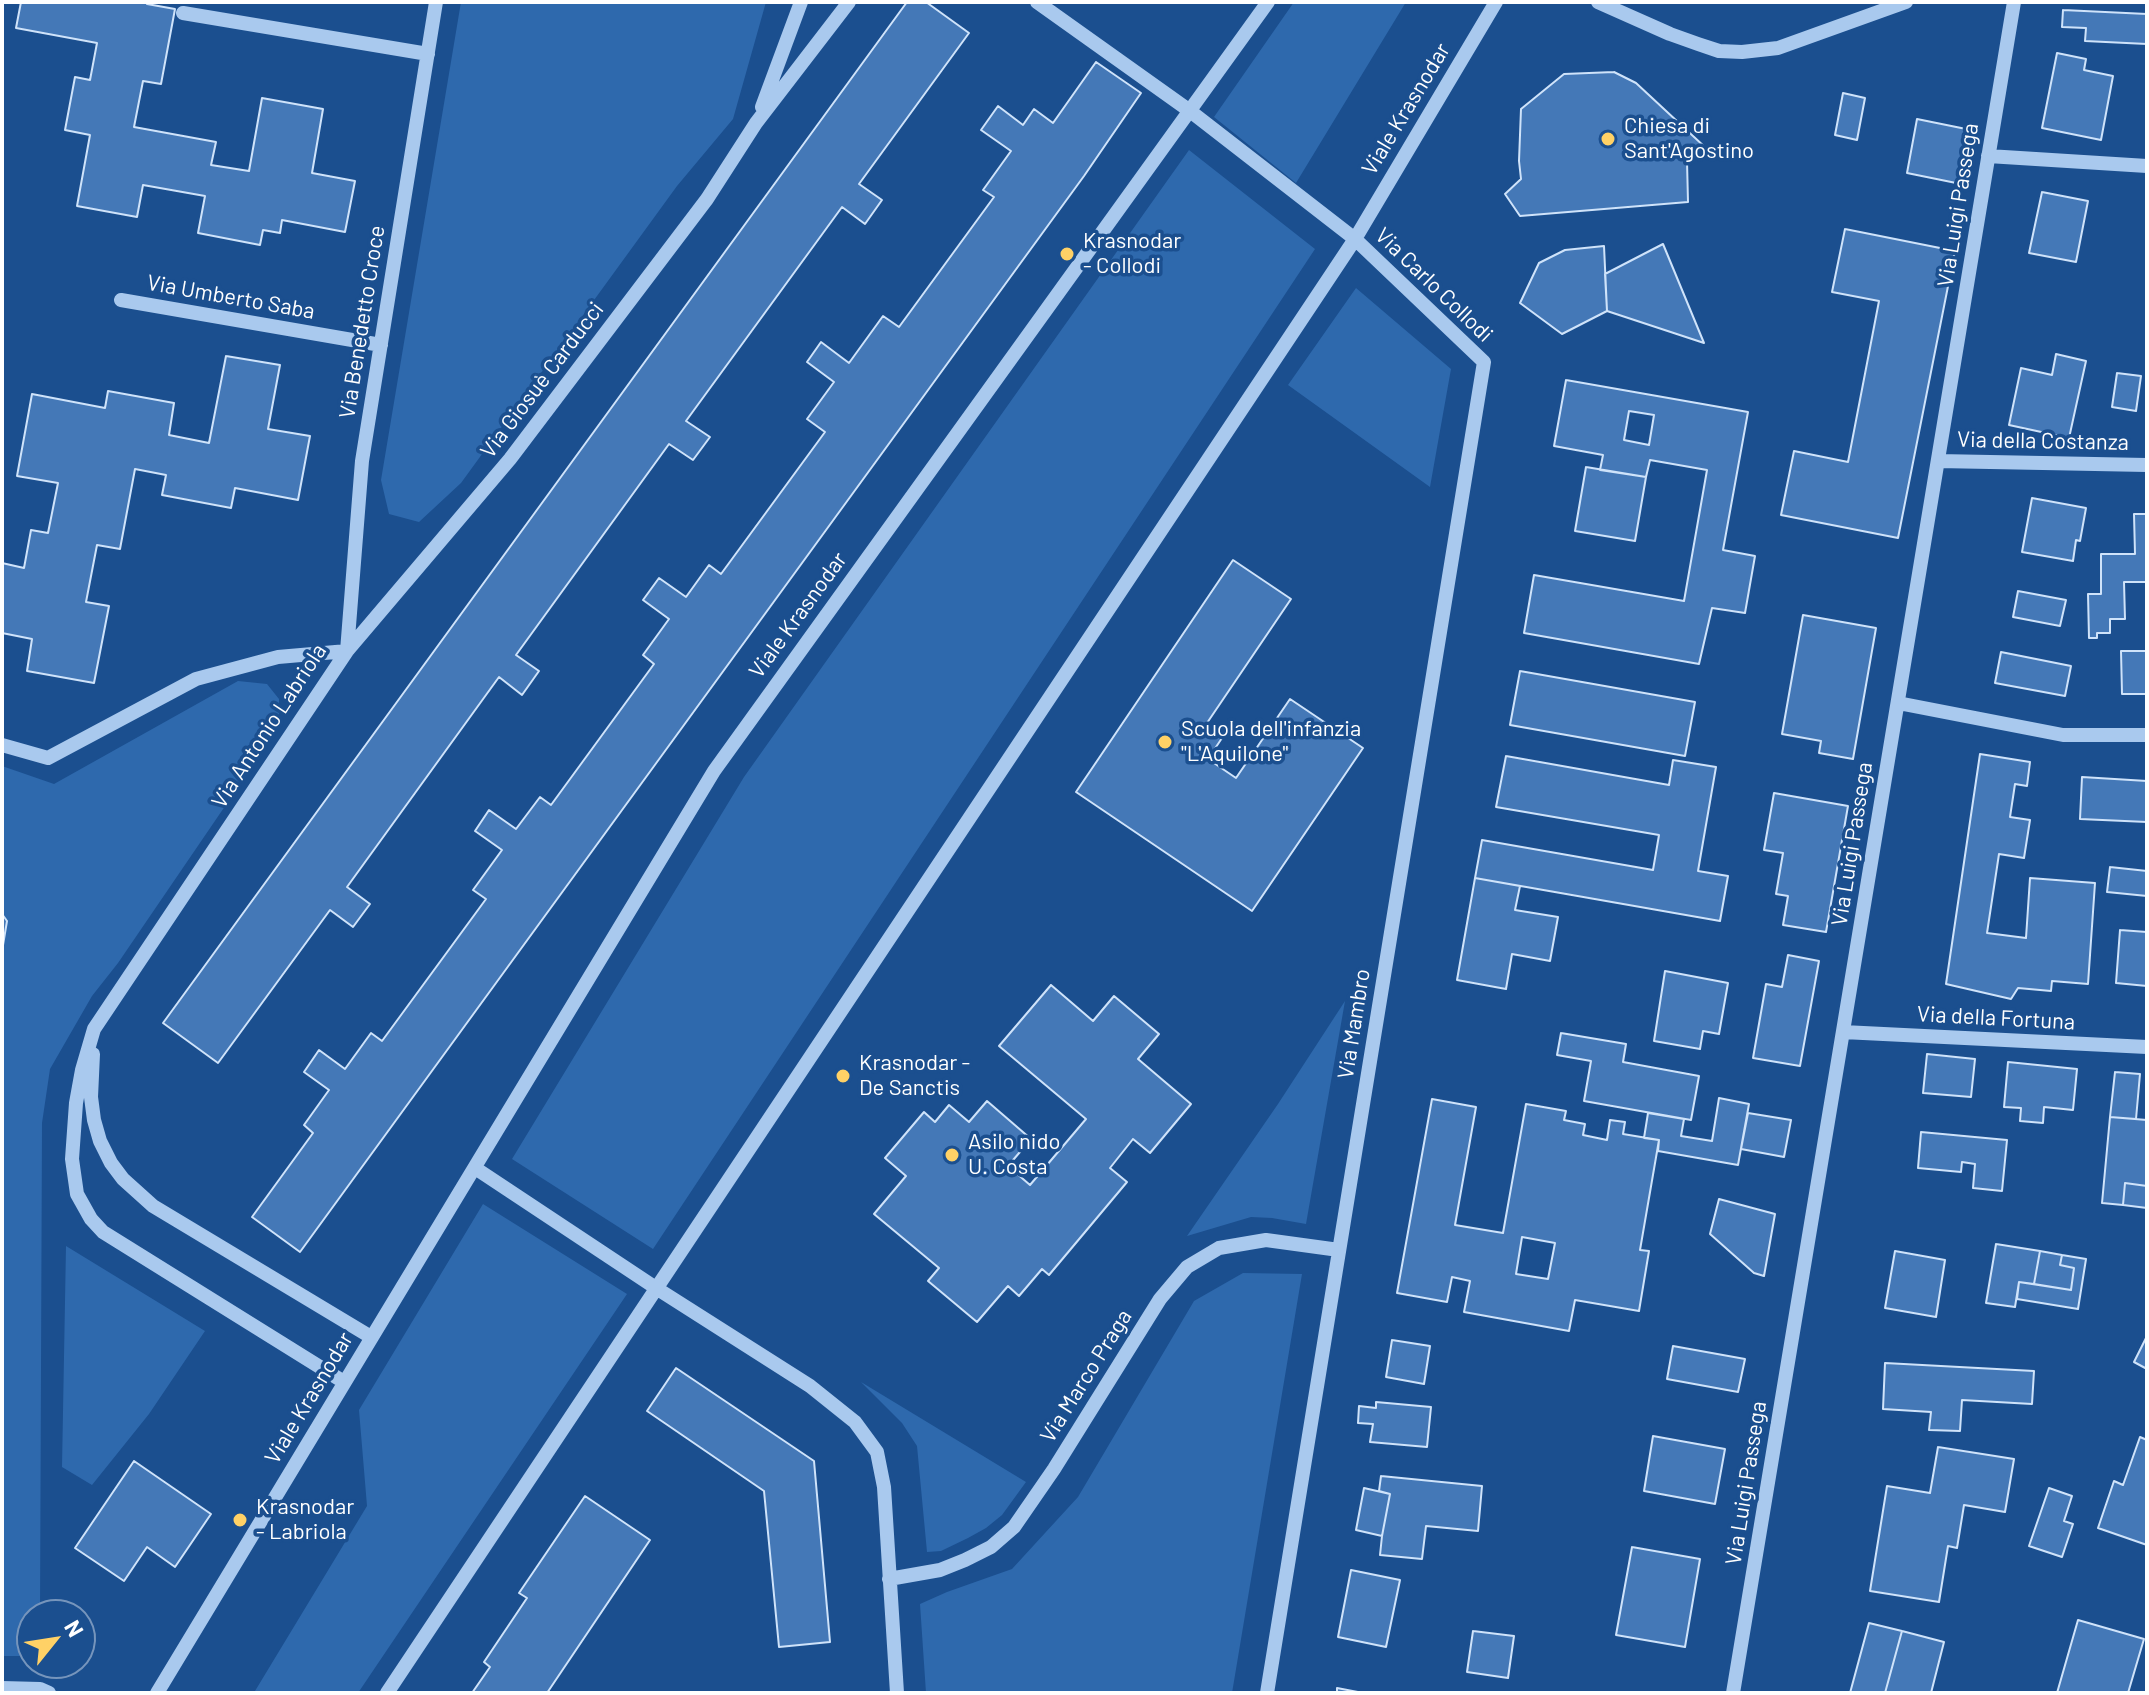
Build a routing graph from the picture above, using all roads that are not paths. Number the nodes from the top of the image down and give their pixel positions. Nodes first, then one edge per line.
1 (436, 2) edge
2 (801, 2) edge
3 (849, 2) edge
4 (1037, 2) edge
5 (1268, 2) edge
6 (1496, 2) edge
7 (1598, 2) edge
8 (1906, 2) edge
9 (2014, 2) edge
10 (183, 13) dead end
11 (428, 54) junction
12 (1190, 111) junction
13 (756, 123) junction
14 (1988, 156) junction
15 (2147, 166) edge
16 (1355, 239) junction
17 (121, 300) dead end
18 (381, 345) junction
19 (1484, 362) joint
20 (1938, 461) junction
21 (2147, 465) edge
22 (347, 651) junction
23 (1898, 703) junction
24 (2147, 735) edge
25 (2, 745) edge
26 (94, 1029) junction
27 (1843, 1032) junction
28 (2147, 1047) edge
29 (475, 1168) junction
30 (1339, 1250) junction
31 (656, 1288) junction
32 (371, 1337) junction
33 (344, 1382) junction
34 (889, 1579) junction
35 (2, 1688) edge
36 (49, 1693) edge
37 (157, 1693) edge
38 (387, 1693) edge
39 (897, 1693) edge
40 (1267, 1693) edge
41 (1733, 1693) edge

1 - 11 street, Via Benedetto Croce
2 - 13 street, Via Giosuè Carducci
3 - 13 street, Via Giosuè Carducci
4 - 12 street
5 - 12 street, Viale Krasnodar
6 - 16 street, Viale Krasnodar
7 - 8 street
9 - 14 street, Via Luigi Passega
10 - 11 street
11 - 18 street, Via Benedetto Croce
12 - 16 street
12 - 29 street, Viale Krasnodar
13 - 22 street, Via Giosuè Carducci
14 - 15 street
14 - 20 street, Via Luigi Passega
16 - 19 street, Via Carlo Collodi
16 - 31 street, Viale Krasnodar
17 - 18 street, Via Umberto Saba
18 - 22 street, Via Benedetto Croce
19 - 30 street, Via Mambro
20 - 21 street, Via della Costanza
20 - 23 street, Via Luigi Passega
22 - 25 street, Via Antonio Labriola
22 - 26 street, Via Antonio Labriola
23 - 24 street
23 - 27 street, Via Luigi Passega
26 - 32 street
26 - 33 street, Via Antonio Labriola
27 - 28 street, Via della Fortuna
27 - 41 street, Via Luigi Passega
29 - 31 street
29 - 32 street, Viale Krasnodar
30 - 34 street, Via Marco Praga
30 - 40 street, Via Mambro
31 - 34 street
31 - 38 street, Viale Krasnodar
32 - 33 street, Viale Krasnodar
33 - 37 street, Viale Krasnodar
34 - 39 street
35 - 36 street

